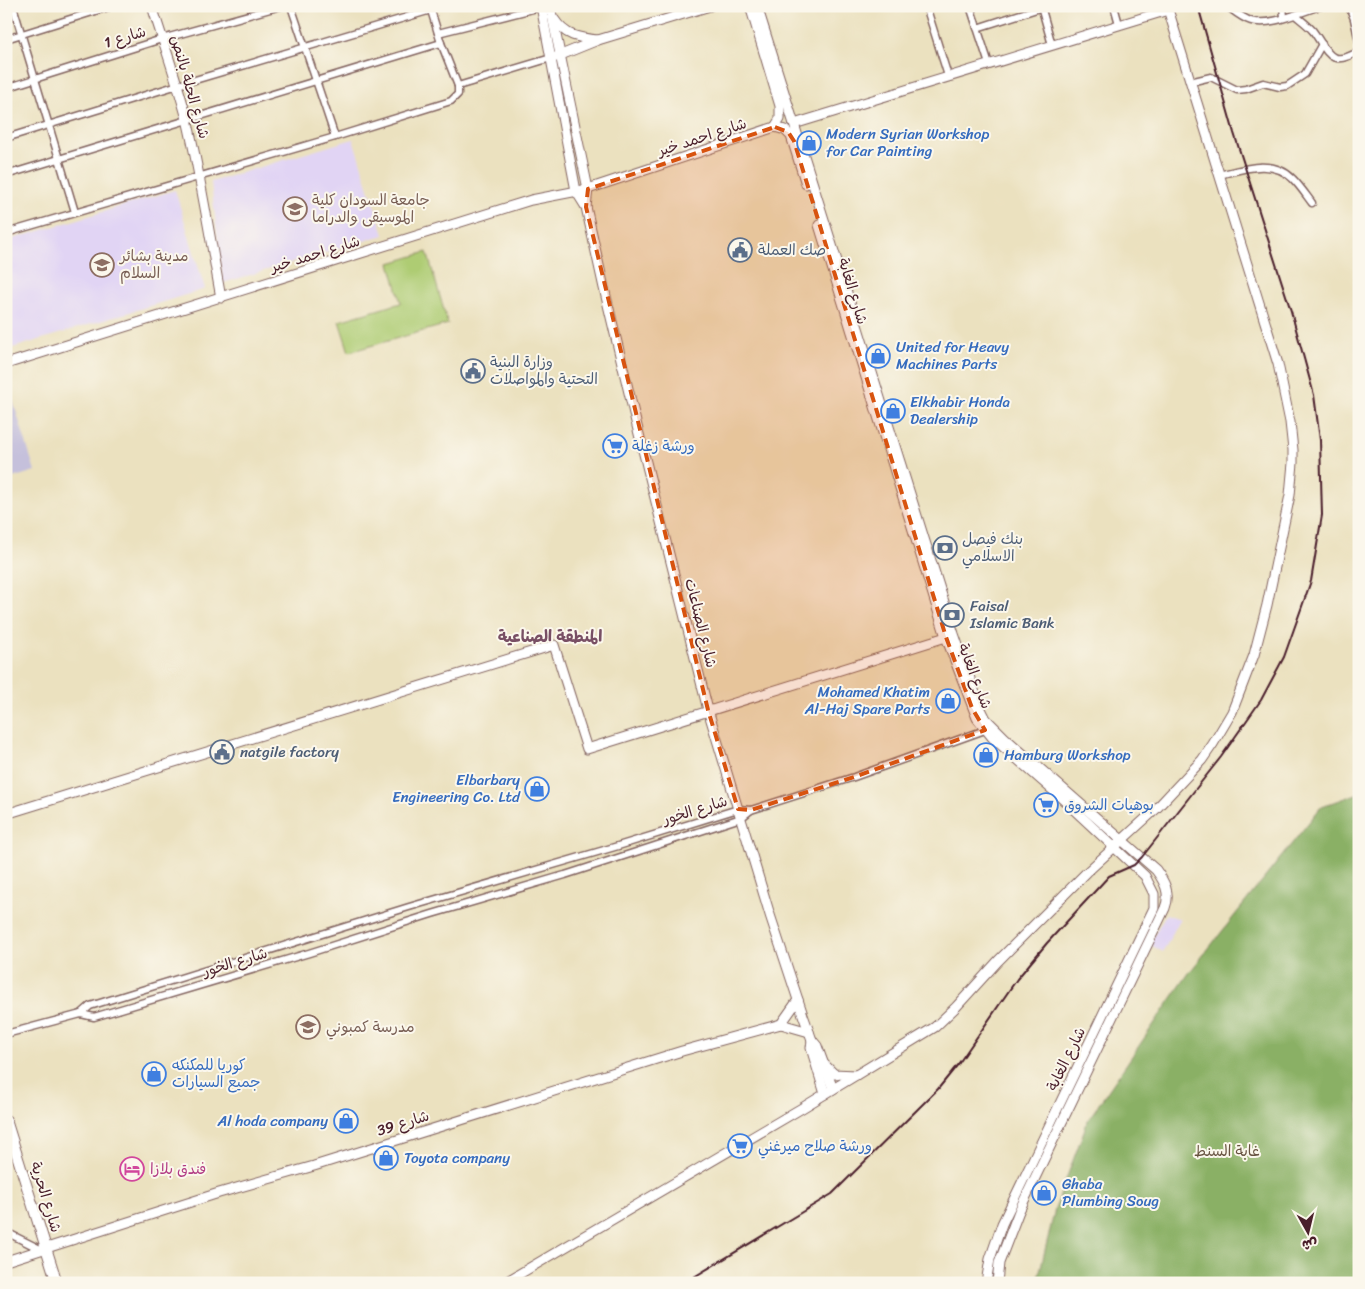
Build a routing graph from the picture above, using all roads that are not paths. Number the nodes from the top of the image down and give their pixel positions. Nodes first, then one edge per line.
1 (13, 6) edge
2 (112, 6) edge
3 (152, 6) edge
4 (281, 6) edge
5 (291, 6) edge
6 (544, 6) edge
7 (710, 6) edge
8 (750, 6) edge
9 (926, 6) edge
10 (970, 6) edge
11 (1114, 6) edge
12 (1228, 6) edge
13 (1283, 6) edge
14 (1321, 6) edge
15 (1349, 6) edge
16 (1043, 7) edge
17 (431, 8) edge
18 (1167, 8) edge
19 (759, 9) edge
20 (1295, 14) junction
21 (552, 16) junction
22 (1284, 17) junction
23 (1119, 24) junction
24 (977, 28) junction
25 (438, 33) junction
26 (22, 34) junction
27 (6, 39) edge
28 (162, 39) junction
29 (598, 40) junction
30 (1359, 42) edge
31 (441, 43) junction
32 (1052, 44) junction
33 (1322, 44) junction
34 (305, 47) junction
35 (1359, 51) edge
36 (555, 57) junction
37 (989, 64) junction
38 (773, 66) junction
39 (948, 76) junction
40 (35, 78) junction
41 (316, 81) junction
42 (1190, 82) junction
43 (178, 85) junction
44 (458, 86) junction
45 (6, 88) edge
46 (187, 120) junction
47 (794, 124) junction
48 (50, 125) junction
49 (775, 127) junction
50 (336, 137) junction
51 (6, 138) edge
52 (60, 159) junction
53 (6, 175) edge
54 (199, 176) junction
55 (1219, 176) junction
56 (588, 189) junction
57 (576, 191) junction
58 (1312, 203) dead end
59 (586, 207) junction
60 (75, 212) junction
61 (6, 233) edge
62 (221, 298) junction
63 (6, 364) edge
64 (946, 637) junction
65 (708, 710) junction
66 (985, 730) junction
67 (6, 814) edge
68 (740, 814) junction
69 (1118, 844) junction
70 (561, 863) junction
71 (565, 875) junction
72 (305, 939) junction
73 (309, 953) junction
74 (798, 1000) junction
75 (81, 1014) junction
76 (781, 1024) junction
77 (6, 1034) edge
78 (810, 1036) junction
79 (822, 1060) junction
80 (856, 1075) junction
81 (829, 1092) junction
82 (6, 1120) edge
83 (7, 1143) edge
84 (6, 1232) edge
85 (44, 1250) junction
86 (6, 1261) edge
87 (51, 1283) edge
88 (57, 1283) edge
89 (504, 1283) edge
90 (986, 1283) edge
91 (996, 1283) edge

1 - 26 street
2 - 26 street
3 - 28 street, شارع الحلة بالنص
4 - 28 street, شارع 1
5 - 34 street
6 - 21 street
6 - 25 street
6 - 36 street
7 - 29 street
8 - 38 street, شارع الغابة
9 - 39 street
10 - 24 street
11 - 23 street
12 - 22 street
13 - 22 street
14 - 20 street
15 - 30 street
16 - 24 street
16 - 32 street
17 - 25 street
17 - 34 street
18 - 23 street
18 - 42 street
19 - 38 street, شارع الغابة
20 - 22 street
20 - 33 street
21 - 29 street
21 - 36 street
23 - 32 street
24 - 37 street
25 - 31 street
26 - 27 street
26 - 40 street
28 - 40 street, شارع 1
28 - 43 street, شارع الحلة بالنص
29 - 36 street
31 - 41 street
31 - 44 street
32 - 37 street
33 - 35 street
33 - 42 street
34 - 41 street
34 - 43 street
36 - 44 street
36 - 56 street
36 - 57 street
37 - 39 street
38 - 47 street, شارع الغابة
38 - 49 street, شارع الغابة
39 - 47 street
40 - 45 street, شارع 1
40 - 48 street
41 - 46 street
41 - 50 street
42 - 55 street
43 - 46 street, شارع الحلة بالنص
43 - 48 street
44 - 50 street
46 - 52 street
46 - 54 street, شارع الحلة بالنص
47 - 69 street, شارع الغابة
48 - 51 street
48 - 52 street
49 - 56 street, شارع احمد خير
49 - 64 street, شارع الغابة
50 - 54 street
52 - 53 street
52 - 60 street
54 - 60 street
54 - 62 street, شارع الحلة بالنص
55 - 58 street
55 - 69 street
56 - 57 street, شارع احمد خير
56 - 59 street
57 - 59 street
57 - 62 street, شارع احمد خير
59 - 65 street, شارع الصناعات
60 - 61 street
62 - 63 street, شارع احمد خير
64 - 65 street
64 - 66 street, شارع الغابة
65 - 67 street
65 - 68 street, شارع الصناعات
66 - 68 street, شارع الخور
66 - 69 street, شارع الغابة
68 - 70 street, شارع الخور
68 - 71 street, شارع الخور
68 - 74 street, شارع الصناعات
69 - 80 street
69 - 90 street, شارع الغابة
69 - 91 street, شارع الغابة
70 - 71 street
70 - 72 street, شارع الخور
71 - 73 street, شارع الخور
72 - 73 street
72 - 75 street, شارع الخور
73 - 75 street, شارع الخور
74 - 76 street
74 - 78 street, شارع الصناعات
75 - 77 street, شارع الخور
76 - 78 street
76 - 85 street, شارع 39
78 - 79 street
78 - 81 street
79 - 80 street
79 - 81 street
80 - 81 street
81 - 89 street
82 - 85 main road, شارع الحرية
83 - 85 main road, شارع الحرية
84 - 85 street
85 - 86 street, شارع 39
85 - 87 main road, شارع الحرية
85 - 88 main road, شارع الحرية

